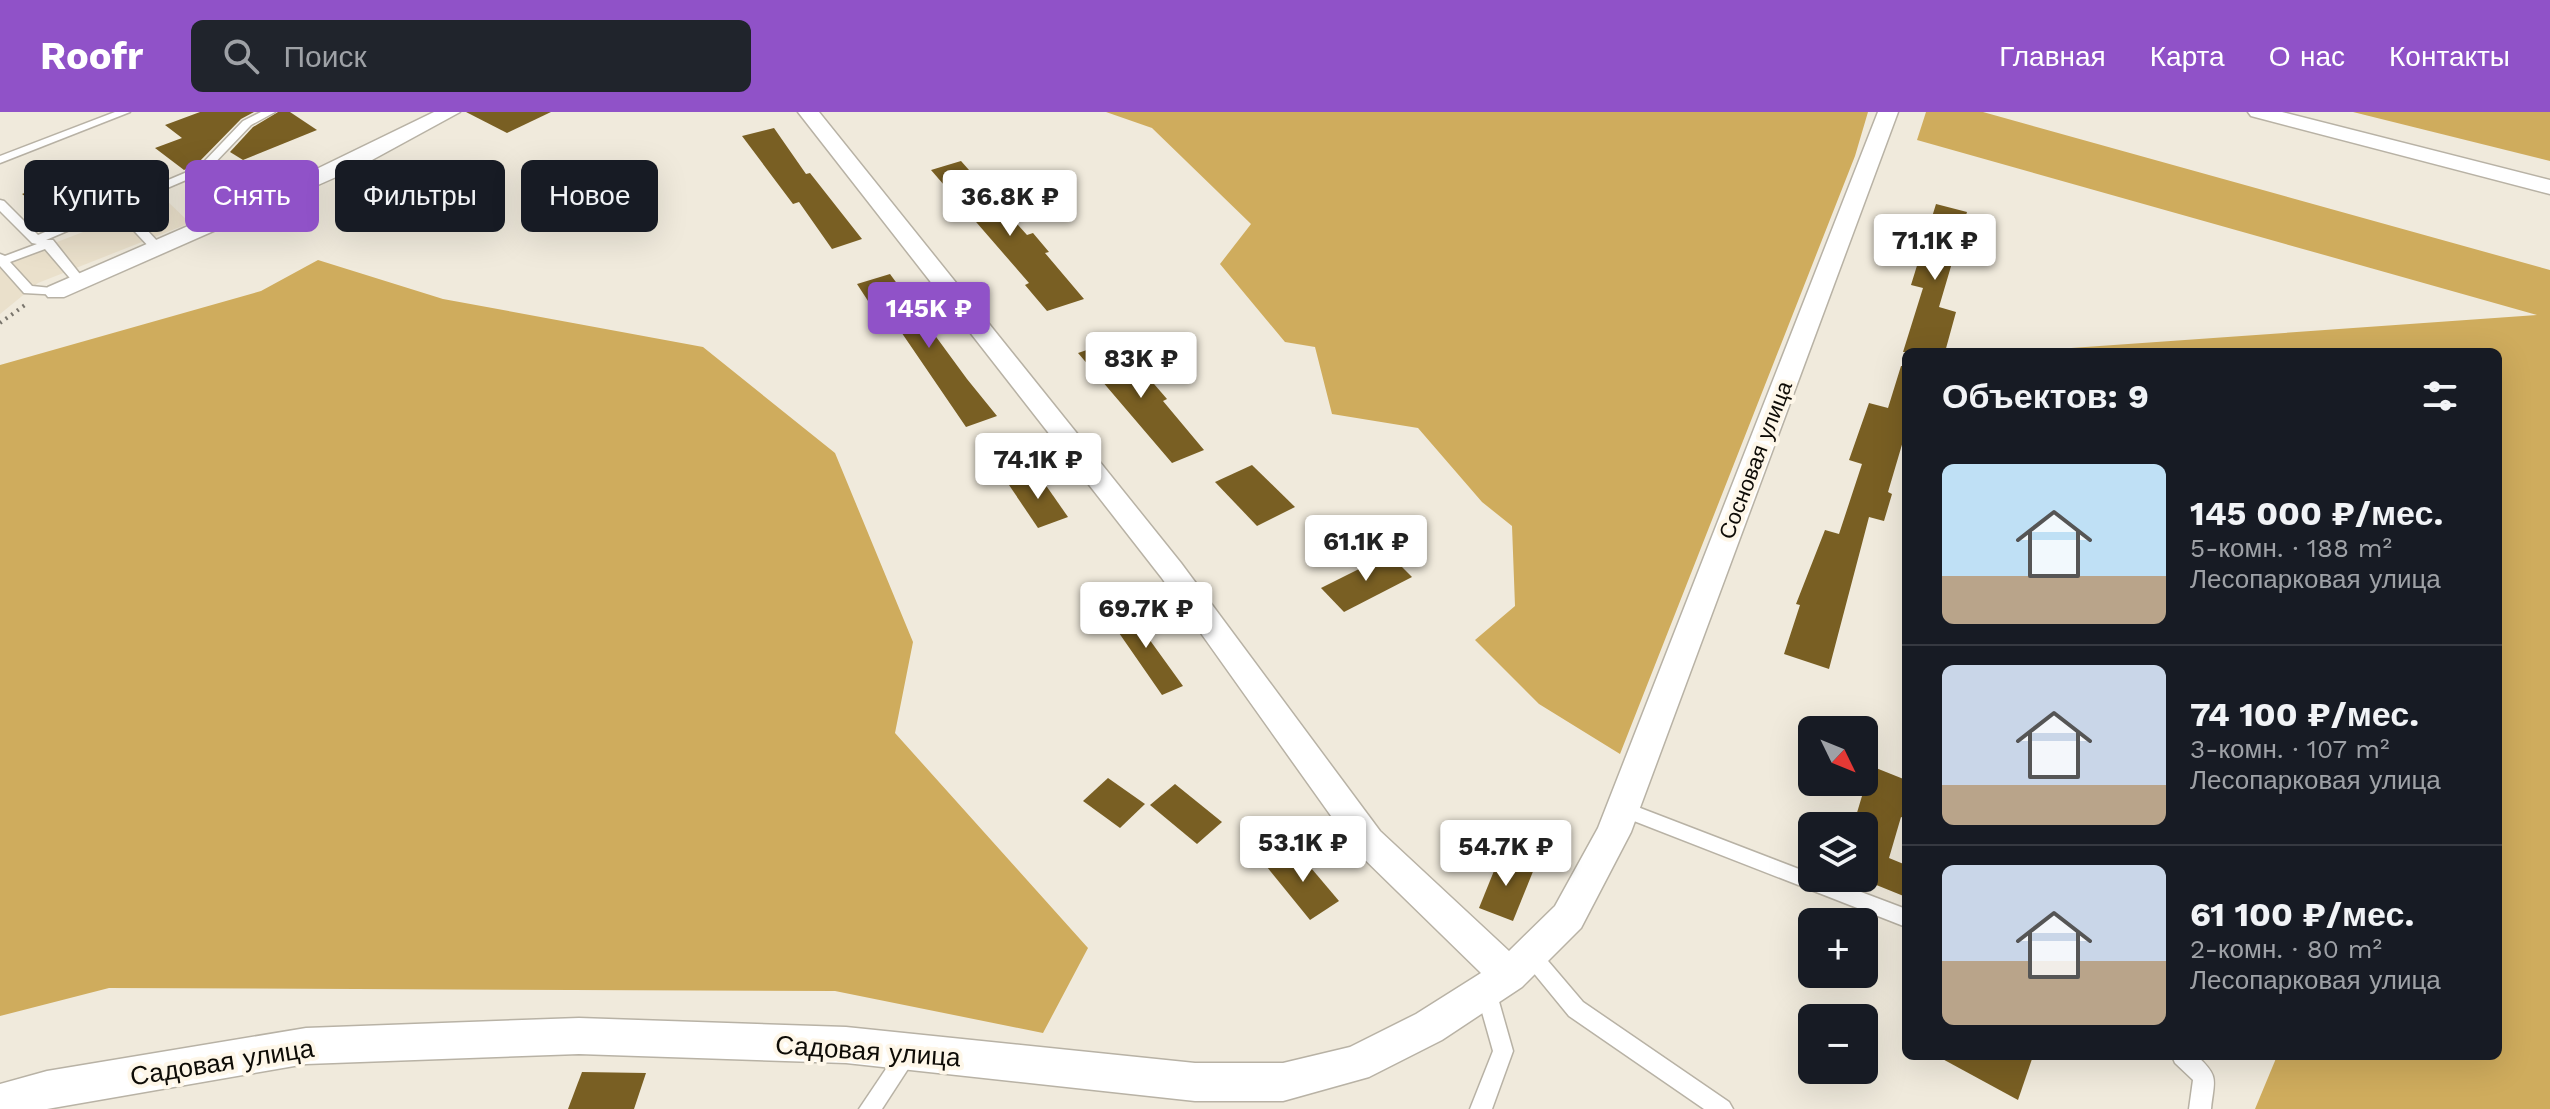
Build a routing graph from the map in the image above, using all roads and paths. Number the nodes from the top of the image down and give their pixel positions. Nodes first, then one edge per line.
1 (125, 112) edge
2 (270, 112) edge
3 (450, 112) edge
4 (808, 112) edge
5 (1888, 112) edge
6 (2258, 112) edge
7 (0, 160) edge
8 (2550, 187) edge
9 (0, 204) edge
10 (48, 244) junction
11 (156, 247) junction
12 (2, 259) edge
13 (79, 281) junction
14 (56, 292) joint
15 (1622, 809) junction
16 (1902, 916) edge
17 (1508, 973) junction
18 (909, 1052) junction
19 (2186, 1060) edge
20 (0, 1103) edge
21 (870, 1109) edge
22 (1481, 1109) edge
23 (1722, 1109) edge
24 (2200, 1109) edge

1 - 7 lane
2 - 9 lane
3 - 11 street
4 - 17 street
5 - 15 street, Сосновая улица
6 - 8 street
10 - 11 lane
10 - 12 lane
10 - 13 lane
11 - 13 street
12 - 14 lane
13 - 14 street
15 - 16 lane
15 - 17 street, Садовая улица
17 - 18 street, Садовая улица
17 - 22 lane
17 - 23 lane
18 - 20 street, Садовая улица
18 - 21 lane
19 - 24 lane

